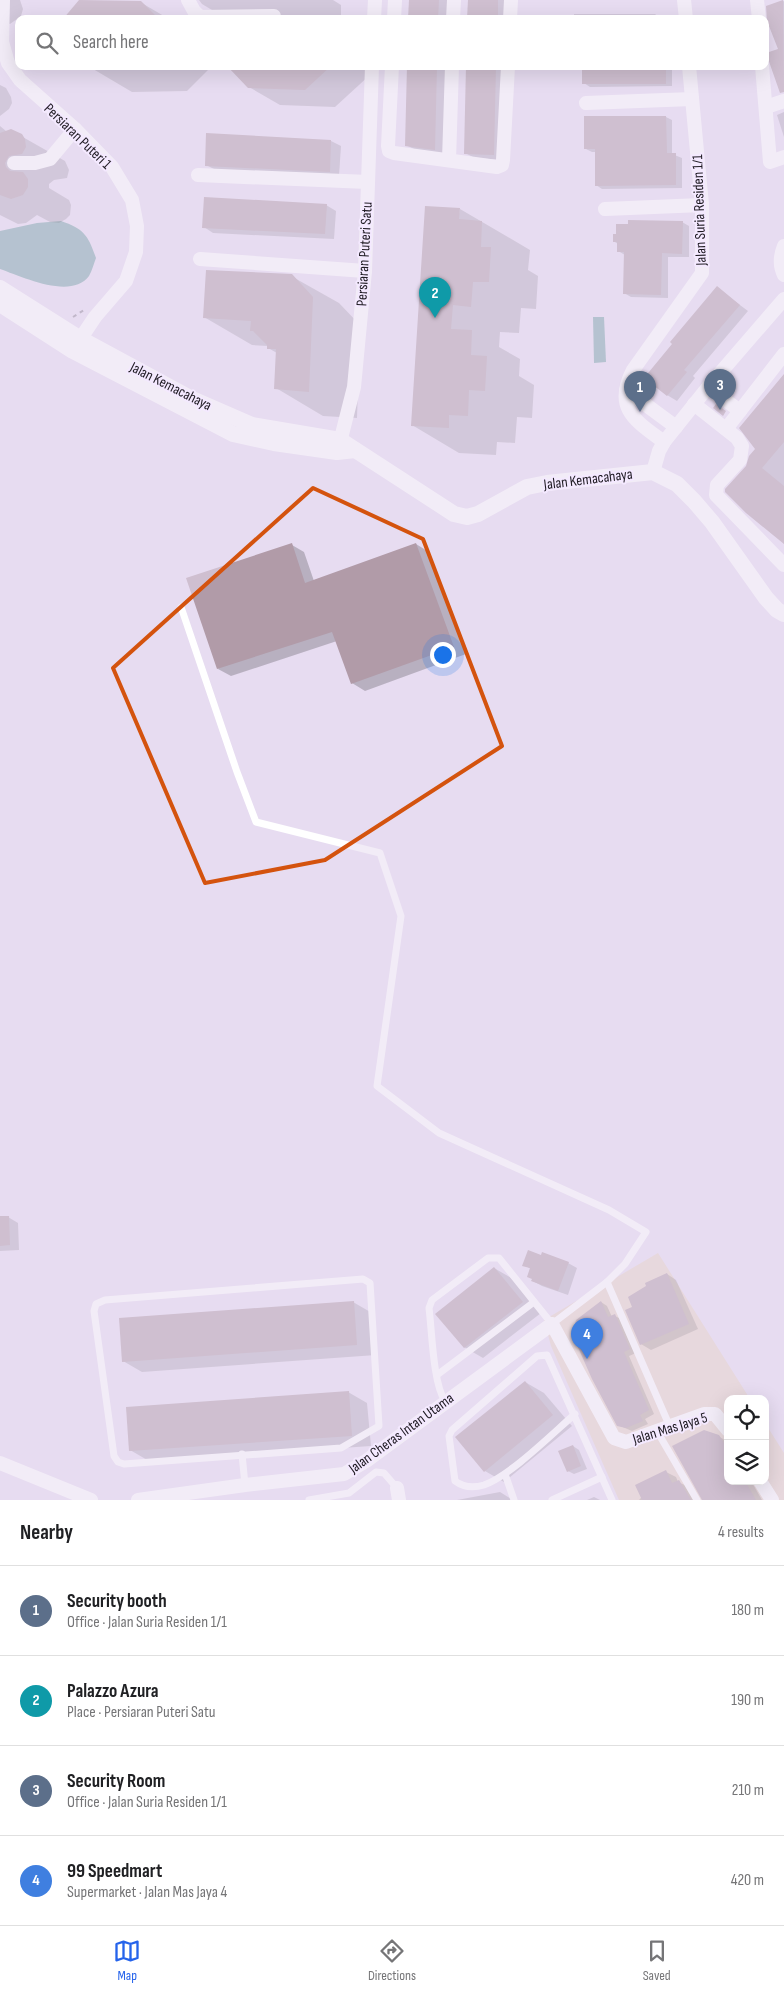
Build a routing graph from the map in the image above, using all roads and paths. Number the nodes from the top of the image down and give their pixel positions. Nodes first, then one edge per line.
1 (4, 0) edge
2 (188, 0) edge
3 (375, 0) edge
4 (395, 0) edge
5 (454, 0) edge
6 (511, 0) edge
7 (684, 0) edge
8 (760, 1) edge
9 (198, 15) edge
10 (374, 15) edge
11 (394, 15) edge
12 (453, 15) edge
13 (510, 15) edge
14 (686, 15) edge
15 (759, 15) edge
16 (372, 70) edge
17 (392, 70) edge
18 (452, 70) edge
19 (508, 70) edge
20 (690, 70) edge
21 (762, 70) edge
22 (692, 100) junction
23 (784, 101) edge
24 (586, 103) dead end
25 (766, 107) junction
26 (75, 130) junction
27 (784, 157) edge
28 (450, 160) junction
29 (14, 163) dead end
30 (198, 175) dead end
31 (368, 182) junction
32 (702, 205) junction
33 (605, 209) dead end
34 (784, 246) edge
35 (200, 259) dead end
36 (365, 271) junction
37 (784, 275) edge
38 (0, 288) edge
39 (784, 299) edge
40 (0, 304) edge
41 (86, 308) dead end
42 (72, 318) dead end
43 (76, 345) junction
44 (784, 354) edge
45 (708, 387) junction
46 (626, 390) junction
47 (694, 404) junction
48 (740, 411) junction
49 (676, 427) junction
50 (726, 428) junction
51 (664, 442) junction
52 (339, 446) junction
53 (653, 472) junction
54 (784, 565) edge
55 (181, 606) dead end
56 (784, 614) edge
57 (608, 1282) junction
58 (534, 1302) junction
59 (552, 1324) junction
60 (437, 1375) junction
61 (445, 1401) junction
62 (575, 1414) junction
63 (724, 1425) edge
64 (663, 1429) junction
65 (242, 1454) junction
66 (0, 1463) edge
67 (505, 1474) junction
68 (602, 1477) junction
69 (245, 1485) junction
70 (763, 1485) edge
71 (398, 1494) edge
72 (91, 1500) edge
73 (138, 1500) edge
74 (309, 1500) edge
75 (514, 1500) edge
76 (552, 1500) edge
77 (612, 1500) edge
78 (697, 1500) edge
79 (772, 1500) edge

1 - 26 street, Persiaran Puteri 1
2 - 9 street
3 - 10 street
4 - 11 street
5 - 12 street
6 - 13 street
7 - 14 street
8 - 15 street
16 - 31 street, Persiaran Puteri Satu
17 - 28 street
18 - 28 street
19 - 28 street
20 - 22 street, Jalan Suria Residen 1/1
21 - 25 street
22 - 24 street
22 - 32 street, Jalan Suria Residen 1/1
23 - 25 street
25 - 27 street
26 - 29 street
26 - 43 street, Persiaran Puteri 1
30 - 31 street
31 - 36 street, Persiaran Puteri Satu
32 - 33 street
32 - 46 street, Jalan Suria Residen 1/1
34 - 37 street
35 - 36 street
36 - 52 street, Persiaran Puteri Satu
38 - 43 street, Jalan Kemacahaya
39 - 45 street
40 - 43 street, Jalan Kemacahaya
41 - 42 path
43 - 52 street, Jalan Kemacahaya
44 - 48 street
45 - 47 street
45 - 48 street
46 - 49 street
46 - 51 street
47 - 49 street
47 - 50 street
48 - 50 street
49 - 51 street
50 - 54 street
51 - 53 street
52 - 53 street, Jalan Kemacahaya
53 - 56 street, Jalan Kemacahaya
55 - 57 lane
57 - 59 lane
57 - 64 lane
58 - 59 lane
58 - 60 lane
58 - 60 lane
59 - 61 street, Jalan Cheras Intan Utama
59 - 64 street, Jalan Mas Jaya 5
60 - 61 lane
61 - 69 street, Jalan Cheras Intan Utama
62 - 67 lane
62 - 67 lane
62 - 68 lane
63 - 64 street, Jalan Mas Jaya 5
64 - 78 lane
65 - 65 lane
65 - 69 lane
66 - 72 street
67 - 75 lane
68 - 76 lane
68 - 77 lane
69 - 73 street, Jalan Cheras Intan Utama
70 - 79 street
71 - 74 lane

